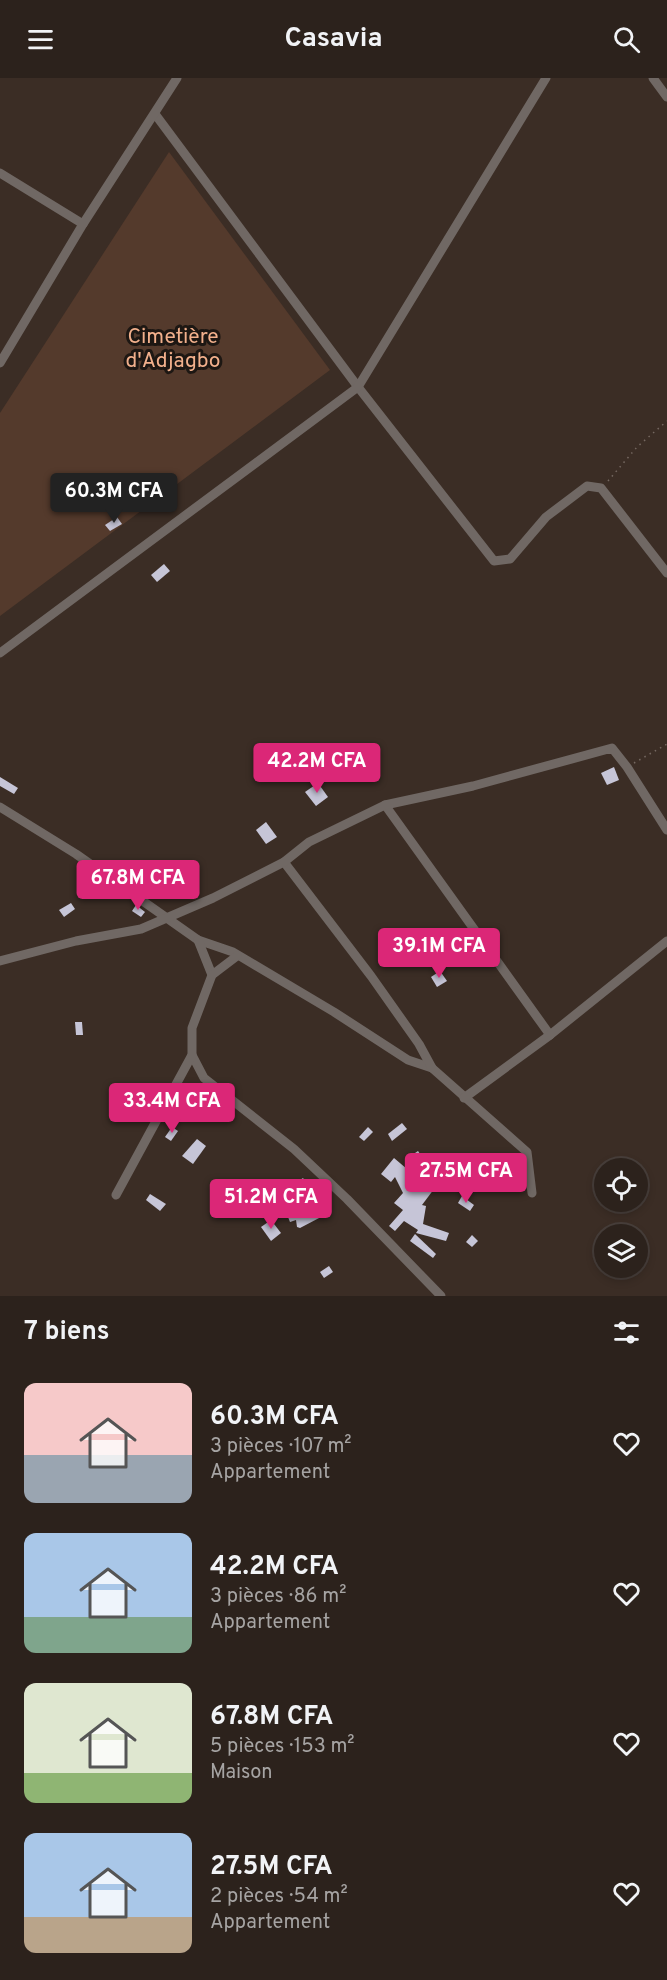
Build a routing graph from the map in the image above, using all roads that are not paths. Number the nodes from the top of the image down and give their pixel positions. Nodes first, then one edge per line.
1 (177, 78) edge
2 (546, 78) edge
3 (653, 78) edge
4 (667, 97) edge
5 (155, 114) junction
6 (0, 173) edge
7 (83, 224) junction
8 (0, 363) edge
9 (358, 387) junction
10 (667, 573) edge
11 (0, 653) edge
12 (385, 805) junction
13 (0, 807) edge
14 (667, 830) edge
15 (284, 862) junction
16 (167, 916) junction
17 (198, 940) junction
18 (667, 941) edge
19 (237, 956) junction
20 (0, 961) edge
21 (212, 975) junction
22 (550, 1035) junction
23 (192, 1055) junction
24 (432, 1068) junction
25 (464, 1098) junction
26 (532, 1193) dead end
27 (116, 1195) dead end
28 (441, 1296) edge

1 - 5 street
2 - 9 street
3 - 4 street
5 - 7 street
5 - 9 street
6 - 7 street
7 - 8 street
9 - 10 street
9 - 11 street
12 - 14 street
12 - 15 street
12 - 22 street
13 - 16 street
15 - 16 street
15 - 24 street
16 - 17 street
16 - 20 street
17 - 19 street
17 - 21 street
18 - 22 street
19 - 21 street
19 - 24 street
21 - 23 street
22 - 25 street
23 - 27 street
23 - 28 street
24 - 25 street
25 - 26 street

